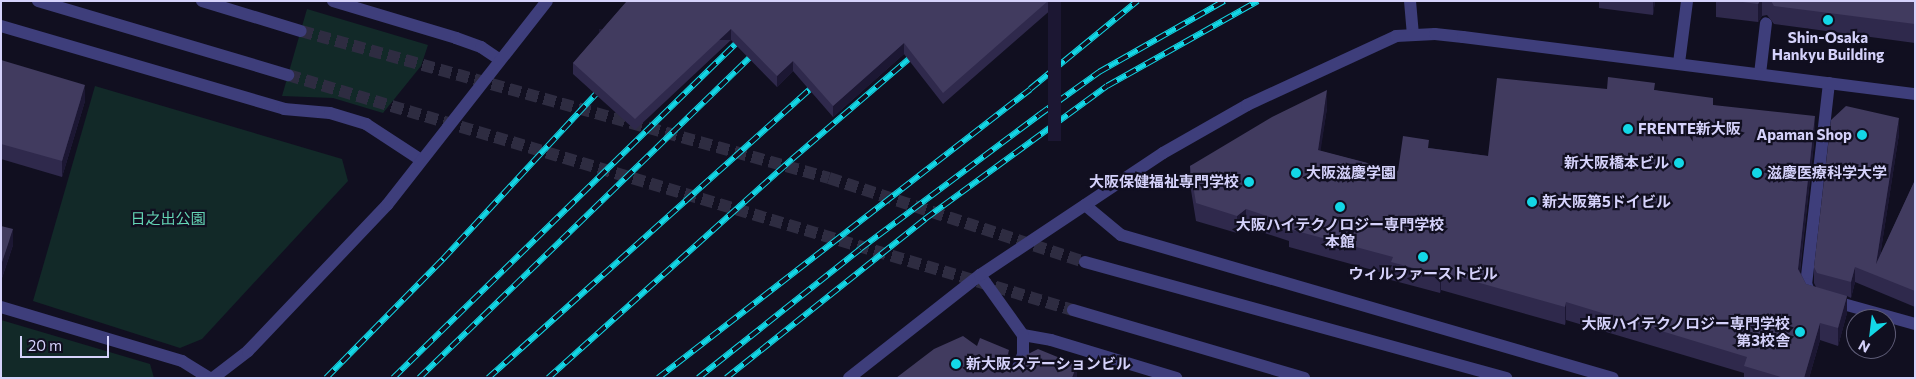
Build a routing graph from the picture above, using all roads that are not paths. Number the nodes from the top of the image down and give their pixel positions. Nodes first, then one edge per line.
1 (38, 1) edge
2 (202, 1) edge
3 (333, 1) edge
4 (547, 1) edge
5 (1410, 1) edge
6 (1686, 1) edge
7 (1766, 24) dead end
8 (1, 26) edge
9 (301, 31) tunnel mouth
10 (1413, 34) junction
11 (500, 60) junction
12 (1679, 63) junction
13 (1760, 74) junction
14 (288, 75) tunnel mouth
15 (1830, 83) junction
16 (1915, 94) edge
17 (421, 160) junction
18 (1085, 205) junction
19 (1085, 262) tunnel mouth
20 (980, 276) junction
21 (1, 307) edge
22 (1073, 310) tunnel mouth
23 (1915, 324) edge
24 (1023, 336) junction
25 (1172, 377) edge
26 (211, 378) edge
27 (849, 378) edge
28 (1014, 378) edge
29 (1304, 378) edge
30 (1506, 378) edge
31 (1613, 378) edge

1 - 14 street
2 - 9 street
3 - 11 street
4 - 11 street
5 - 10 street
6 - 12 street
7 - 13 street
8 - 17 street
10 - 12 street
10 - 18 street
11 - 17 street
12 - 13 street
13 - 15 street
15 - 16 street
15 - 23 street
17 - 26 street
18 - 20 street
18 - 31 street
19 - 30 street
20 - 24 street
20 - 27 street
21 - 26 street
22 - 29 street
24 - 25 street
24 - 28 street

